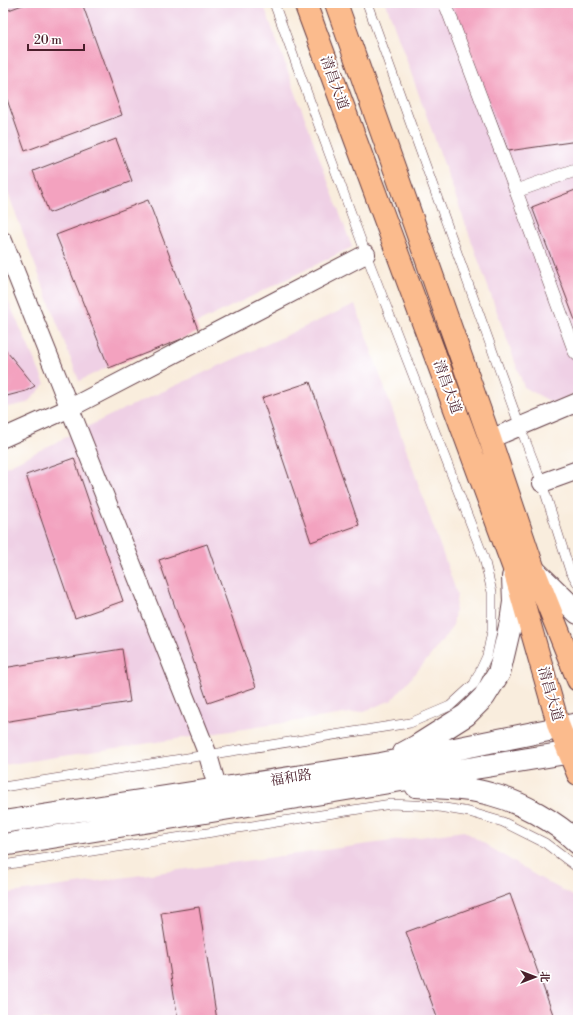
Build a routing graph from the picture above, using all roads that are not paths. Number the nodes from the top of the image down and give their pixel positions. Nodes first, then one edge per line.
1 (274, 3) edge
2 (305, 3) edge
3 (336, 3) edge
4 (367, 3) edge
5 (445, 3) edge
6 (578, 170) edge
7 (516, 191) junction
8 (3, 241) edge
9 (366, 254) junction
10 (578, 355) edge
11 (578, 402) edge
12 (70, 408) junction
13 (520, 427) junction
14 (3, 438) edge
15 (490, 439) junction
16 (578, 470) edge
17 (542, 483) junction
18 (513, 566) junction
19 (534, 570) junction
20 (578, 584) edge
21 (578, 613) edge
22 (578, 680) edge
23 (568, 725) edge
24 (574, 752) edge
25 (208, 755) junction
26 (381, 764) junction
27 (578, 774) edge
28 (373, 784) junction
29 (3, 787) edge
30 (218, 790) junction
31 (3, 822) edge
32 (578, 843) edge
33 (3, 845) edge
34 (3, 865) edge
35 (578, 868) edge

1 - 9 lane
2 - 18 main road, 清昌大道
3 - 15 main road, 清昌大道
4 - 13 lane
5 - 7 street
6 - 7 street
7 - 10 street
8 - 12 street
9 - 12 street
9 - 25 lane
11 - 13 street
12 - 14 street
12 - 25 street
13 - 15 street
13 - 17 lane
15 - 19 main road, 清昌大道
16 - 17 street
17 - 20 lane
18 - 23 main road, 清昌大道
18 - 26 street
19 - 21 street
19 - 22 main road, 清昌大道
23 - 24 main road, 清昌大道
23 - 26 street, 福和路
24 - 27 main road, 清昌大道
24 - 28 street, 福和路
25 - 29 lane
25 - 30 street
26 - 30 street, 福和路
28 - 32 street
28 - 33 street, 福和路
30 - 31 street, 福和路
34 - 35 lane

